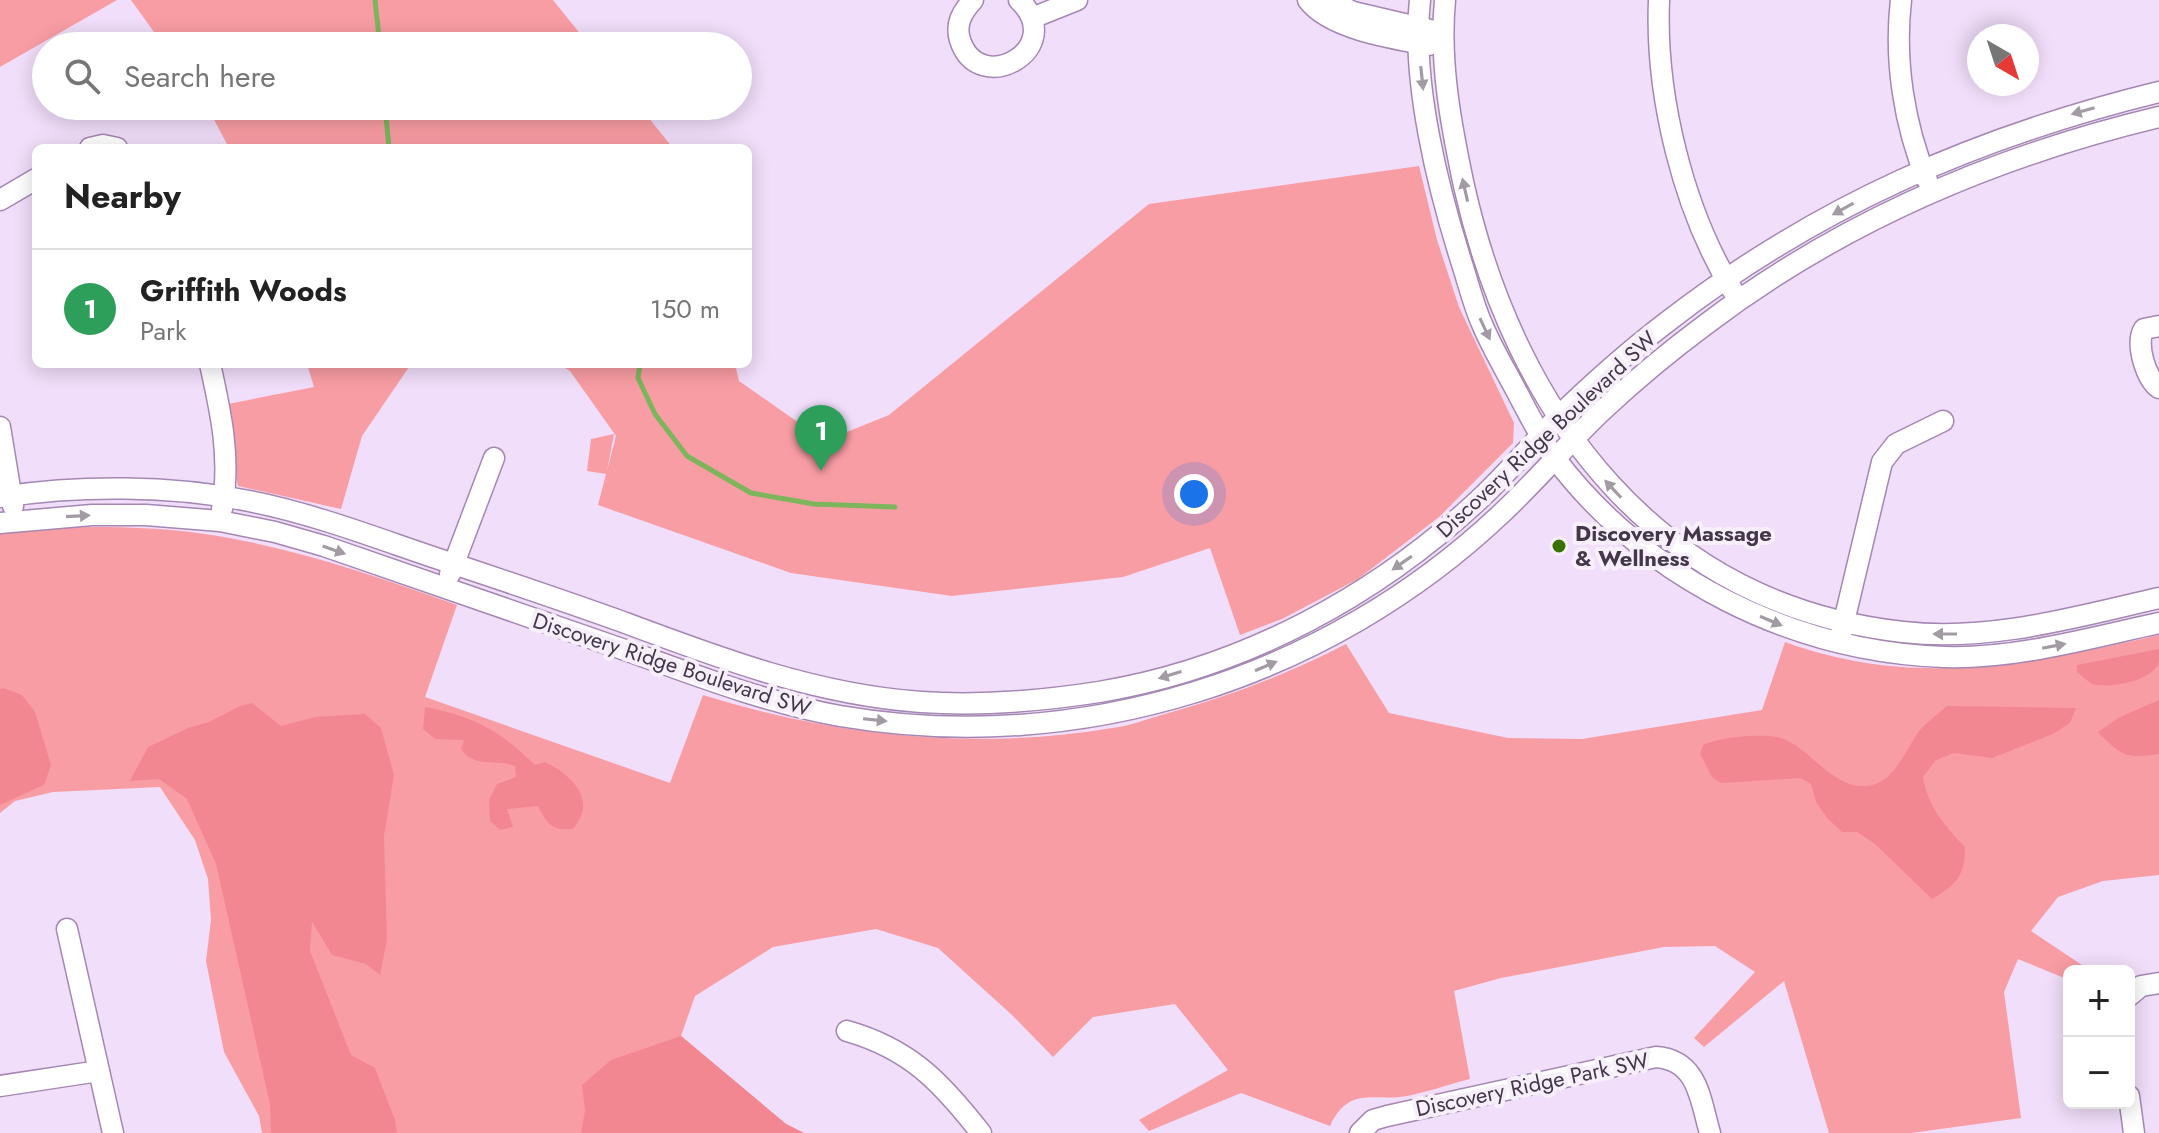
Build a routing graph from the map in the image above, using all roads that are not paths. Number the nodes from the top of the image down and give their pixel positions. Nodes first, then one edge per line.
1 (973, 0) edge
2 (1019, 0) edge
3 (1077, 0) edge
4 (1308, 0) edge
5 (1329, 0) edge
6 (1420, 0) edge
7 (1445, 0) edge
8 (1659, 0) edge
9 (1901, 0) edge
10 (1032, 18) junction
11 (1418, 36) junction
12 (1443, 40) junction
13 (2159, 92) edge
14 (2159, 117) edge
15 (1922, 169) junction
16 (32, 181) edge
17 (1932, 192) junction
18 (0, 200) edge
19 (1473, 226) junction
20 (1451, 230) junction
21 (1726, 279) junction
22 (1739, 300) junction
23 (2159, 326) edge
24 (211, 368) edge
25 (2159, 388) edge
26 (1558, 418) junction
27 (1943, 421) dead end
28 (0, 427) edge
29 (1540, 436) junction
30 (1573, 440) junction
31 (494, 458) dead end
32 (1555, 458) junction
33 (6, 496) edge
34 (224, 497) junction
35 (7, 521) edge
36 (220, 521) junction
37 (454, 564) junction
38 (1728, 577) junction
39 (1371, 585) junction
40 (444, 589) junction
41 (1718, 598) junction
42 (2159, 598) edge
43 (1384, 606) junction
44 (1844, 622) junction
45 (2159, 623) edge
46 (2020, 629) junction
47 (663, 637) junction
48 (1839, 644) junction
49 (2024, 651) junction
50 (655, 661) junction
51 (848, 692) junction
52 (1049, 699) junction
53 (843, 717) junction
54 (1052, 723) junction
55 (67, 929) dead end
56 (2159, 983) edge
57 (2135, 991) edge
58 (847, 1031) dead end
59 (99, 1071) junction
60 (0, 1086) edge
61 (2131, 1109) edge
62 (113, 1133) edge
63 (981, 1133) edge
64 (1360, 1133) edge
65 (1710, 1133) edge
66 (2134, 1133) edge

1 - 10 street
2 - 10 street
3 - 10 street
4 - 11 street
5 - 11 street
6 - 11 street
7 - 12 street
8 - 21 street
9 - 15 street
11 - 12 street
11 -> 20 street
19 -> 12 street
13 -> 15 street, Discovery Ridge Boulevard SW
14 - 17 street, Discovery Ridge Boulevard SW
15 - 17 street
15 -> 21 street, Discovery Ridge Boulevard SW
16 - 18 street
17 - 22 street, Discovery Ridge Boulevard SW
19 - 20 street
19 - 26 street
20 -> 29 street
21 - 22 street
21 - 26 street, Discovery Ridge Boulevard SW
22 - 30 street, Discovery Ridge Boulevard SW
23 - 25 street
24 - 34 street
26 - 29 street, Discovery Ridge Boulevard SW
26 - 30 street
27 - 44 street
28 - 33 street
29 - 32 street
29 -> 39 street, Discovery Ridge Boulevard SW
30 - 32 street, Discovery Ridge Boulevard SW
38 -> 30 street
31 - 37 street
32 - 41 street
32 - 43 street, Discovery Ridge Boulevard SW
33 - 34 street, Discovery Ridge Boulevard SW
33 - 35 street
34 - 36 street
34 - 37 street, Discovery Ridge Boulevard SW
35 -> 36 street, Discovery Ridge Boulevard SW
36 -> 40 street, Discovery Ridge Boulevard SW
37 - 40 street
37 - 47 street, Discovery Ridge Boulevard SW
38 - 41 street
38 - 44 street
39 - 43 street
39 -> 52 street, Discovery Ridge Boulevard SW
40 - 50 street, Discovery Ridge Boulevard SW
41 -> 48 street
42 - 46 street
54 -> 43 street, Discovery Ridge Boulevard SW
46 -> 44 street
44 - 48 street
49 -> 45 street
46 - 49 street
47 - 50 street
47 - 51 street, Discovery Ridge Boulevard SW
48 - 49 street
50 - 53 street, Discovery Ridge Boulevard SW
51 - 52 street, Discovery Ridge Boulevard SW
51 - 53 street
52 - 54 street
53 -> 54 street, Discovery Ridge Boulevard SW
55 - 59 street
56 - 57 street
58 - 63 street
59 - 60 street
59 - 62 street
61 - 66 street
64 - 65 street, Discovery Ridge Park SW

